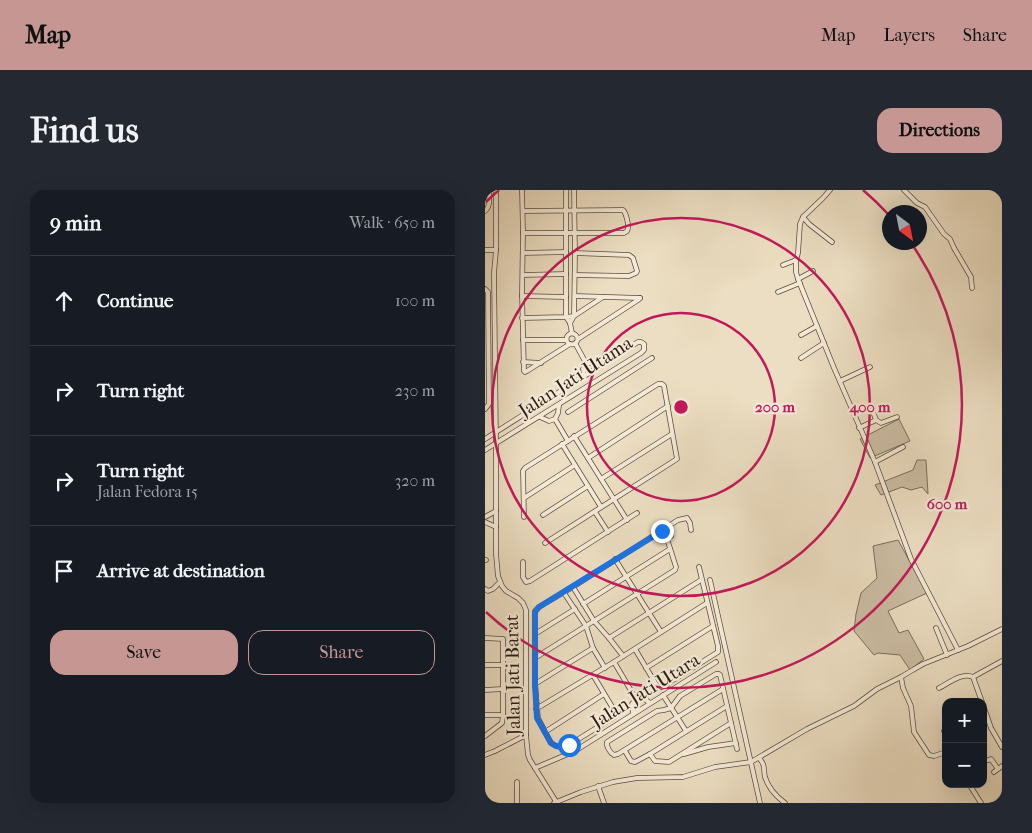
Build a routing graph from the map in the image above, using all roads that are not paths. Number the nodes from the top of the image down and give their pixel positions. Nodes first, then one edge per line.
1 (489, 190) edge
2 (496, 190) edge
3 (522, 190) edge
4 (566, 190) edge
5 (574, 190) edge
6 (830, 190) edge
7 (904, 190) edge
8 (523, 210) junction
9 (566, 210) junction
10 (575, 210) junction
11 (485, 211) edge
12 (803, 218) junction
13 (523, 232) junction
14 (566, 233) junction
15 (575, 233) junction
16 (833, 242) dead end
17 (485, 250) edge
18 (496, 250) junction
19 (523, 252) junction
20 (566, 252) junction
21 (575, 253) junction
22 (796, 260) junction
23 (783, 265) dead end
24 (813, 270) dead end
25 (566, 274) junction
26 (523, 275) junction
27 (575, 275) junction
28 (799, 281) junction
29 (972, 288) dead end
30 (486, 289) edge
31 (778, 292) dead end
32 (522, 296) junction
33 (566, 296) junction
34 (575, 296) junction
35 (603, 297) junction
36 (575, 316) junction
37 (486, 317) edge
38 (566, 317) junction
39 (522, 318) junction
40 (571, 323) junction
41 (817, 326) junction
42 (571, 333) junction
43 (801, 335) dead end
44 (578, 339) junction
45 (523, 340) junction
46 (486, 342) edge
47 (570, 342) junction
48 (824, 344) junction
49 (652, 358) dead end
50 (801, 358) dead end
51 (628, 361) junction
52 (523, 362) junction
53 (541, 363) junction
54 (586, 363) junction
55 (486, 366) edge
56 (598, 367) junction
57 (870, 368) dead end
58 (633, 370) junction
59 (584, 375) junction
60 (839, 382) junction
61 (486, 391) edge
62 (575, 395) junction
63 (581, 404) junction
64 (559, 405) junction
65 (668, 406) junction
66 (871, 406) dead end
67 (485, 409) edge
68 (568, 412) dead end
69 (539, 417) junction
70 (897, 417) dead end
71 (555, 419) junction
72 (876, 420) junction
73 (859, 428) junction
74 (496, 431) junction
75 (672, 434) junction
76 (574, 436) junction
77 (485, 439) edge
78 (568, 441) junction
79 (496, 444) junction
80 (562, 444) junction
81 (903, 446) dead end
82 (485, 450) edge
83 (588, 458) junction
84 (875, 462) junction
85 (575, 465) junction
86 (601, 479) junction
87 (588, 486) junction
88 (524, 498) junction
89 (613, 499) junction
90 (601, 507) junction
91 (496, 511) junction
92 (595, 512) junction
93 (637, 514) dead end
94 (543, 515) dead end
95 (485, 517) edge
96 (524, 517) dead end
97 (627, 520) junction
98 (485, 522) edge
99 (668, 526) junction
100 (496, 527) junction
101 (691, 530) dead end
102 (662, 531) junction
103 (608, 532) junction
104 (671, 536) dead end
105 (545, 542) dead end
106 (670, 549) junction
107 (615, 560) junction
108 (523, 562) dead end
109 (699, 567) dead end
110 (626, 577) junction
111 (701, 580) junction
112 (710, 580) dead end
113 (500, 582) junction
114 (573, 587) junction
115 (485, 589) edge
116 (564, 592) junction
117 (637, 595) junction
118 (707, 603) junction
119 (583, 604) junction
120 (575, 609) junction
121 (648, 613) junction
122 (594, 621) junction
123 (586, 626) junction
124 (713, 626) junction
125 (936, 628) dead end
126 (1002, 629) edge
127 (661, 632) junction
128 (535, 634) junction
129 (485, 638) edge
130 (609, 638) junction
131 (593, 648) junction
132 (635, 649) junction
133 (958, 650) junction
134 (947, 655) junction
135 (623, 656) junction
136 (535, 658) junction
137 (1002, 661) edge
138 (614, 662) junction
139 (716, 662) dead end
140 (485, 665) edge
141 (503, 665) junction
142 (605, 668) junction
143 (647, 668) junction
144 (593, 675) junction
145 (973, 677) junction
146 (901, 678) junction
147 (535, 684) junction
148 (939, 688) dead end
149 (503, 689) junction
150 (723, 689) junction
151 (485, 690) edge
152 (604, 694) junction
153 (663, 695) junction
154 (981, 698) edge
155 (637, 699) junction
156 (651, 703) junction
157 (727, 706) junction
158 (671, 708) junction
159 (536, 709) junction
160 (633, 714) junction
161 (485, 715) edge
162 (503, 715) junction
163 (987, 715) edge
164 (677, 718) junction
165 (731, 723) junction
166 (990, 723) junction
167 (987, 724) edge
168 (545, 732) junction
169 (686, 732) junction
170 (526, 735) junction
171 (485, 736) edge
172 (736, 743) junction
173 (1002, 747) edge
174 (737, 749) dead end
175 (625, 751) junction
176 (942, 753) edge
177 (485, 754) edge
178 (650, 754) junction
179 (679, 756) junction
180 (759, 758) junction
181 (987, 760) edge
182 (751, 762) junction
183 (1002, 766) edge
184 (535, 768) junction
185 (517, 782) dead end
186 (598, 786) junction
187 (972, 788) edge
188 (517, 803) edge
189 (556, 803) edge
190 (605, 803) edge
191 (760, 803) edge
192 (785, 803) edge
193 (981, 803) edge

1 - 11 street
2 - 18 street, Jalan Jati Barat
3 - 8 street
4 - 9 street
5 - 10 street
6 - 12 street
7 - 29 street
8 - 9 street
8 - 13 street
9 - 10 street
9 - 14 street
10 - 15 street
10 - 15 street
12 - 16 street
12 - 22 street
13 - 14 street
13 - 19 street
14 - 15 street
14 - 20 street
15 - 21 street
17 - 18 street
18 - 74 street, Jalan Jati Barat
19 - 20 street
19 - 26 street
20 - 25 street
21 - 27 street
21 - 27 street
22 - 23 street
22 - 28 street
24 - 28 street
25 - 26 street
25 - 33 street
26 - 32 street
27 - 34 street
28 - 31 street
28 - 41 street
30 - 37 street
32 - 33 street
32 - 39 street
33 - 38 street
34 - 35 street
34 - 36 street
35 - 36 street
35 - 44 street
36 - 38 street
36 - 40 street
37 - 46 street
38 - 39 street
38 - 40 street
39 - 45 street
40 - 42 street
41 - 43 street
41 - 48 street
42 - 44 street
42 - 47 street
44 - 47 street
45 - 47 street
45 - 52 street
46 - 55 street
47 - 53 street
47 - 54 street
48 - 50 street
48 - 60 street
49 - 58 street
51 - 56 street, Jalan Jati Utama
51 - 58 street
51 - 62 street, Jalan Jati Utama
52 - 53 street
52 - 53 street
54 - 56 street
54 - 59 street
55 - 61 street
56 - 59 street, Jalan Jati Utama
57 - 60 street
58 - 63 street
59 - 74 street, Jalan Jati Utama
60 - 73 street
61 - 67 street
62 - 63 street
62 - 64 street, Jalan Jati Utama
63 - 68 street
64 - 69 street, Jalan Jati Utama
64 - 71 street
65 - 75 street
65 - 76 street
65 - 83 street
66 - 72 street
69 - 71 street
69 - 79 street, Jalan Jati Utama
70 - 72 street
71 - 78 street
72 - 73 street
73 - 84 street
74 - 77 street, Jalan Jati Utama
74 - 79 street, Jalan Jati Barat
75 - 86 street
75 - 89 street
76 - 78 street
76 - 83 street
78 - 80 street
79 - 82 street, Jalan Jati Utama
79 - 91 street, Jalan Jati Barat
80 - 85 street
80 - 88 street
81 - 84 street
83 - 86 street
84 - 133 street
85 - 87 street
85 - 88 street
86 - 89 street
87 - 90 street
87 - 94 street
88 - 96 street
89 - 90 street
89 - 97 street
90 - 92 street
91 - 95 street
91 - 100 street, Jalan Jati Barat
92 - 103 street
92 - 105 street
93 - 97 street
97 - 103 street
98 - 100 street
99 - 101 street
99 - 102 street
99 - 104 street
100 - 113 street, Jalan Jati Barat
102 - 106 street
102 - 107 street
103 - 108 street
106 - 110 street
106 - 117 street
107 - 110 street
107 - 114 street
109 - 111 street
110 - 117 street
110 - 119 street
111 - 118 street
111 - 121 street
112 - 182 street
113 - 115 street
113 - 170 street, Jalan Jati Barat
114 - 116 street
114 - 119 street
116 - 120 street
116 - 128 street
117 - 121 street
117 - 122 street
118 - 124 street
118 - 127 street
119 - 122 street
120 - 123 street
120 - 128 street
121 - 127 street
121 - 130 street
122 - 123 street
122 - 130 street
123 - 131 street
123 - 136 street
124 - 143 street
124 - 143 street
125 - 134 street
126 - 133 street
127 - 132 street
128 - 136 street
129 - 141 street
130 - 135 street
131 - 142 street
131 - 147 street
132 - 135 street
132 - 143 street
133 - 134 street
134 - 146 street
135 - 138 street
136 - 147 street
137 - 145 street
138 - 142 street
138 - 155 street
139 - 153 street, Jalan Jati Utara
140 - 141 street
141 - 149 street
142 - 144 street
144 - 152 street
144 - 159 street
145 - 148 street
145 - 154 street
146 - 176 street
146 - 180 street
147 - 159 street
149 - 151 street
149 - 162 street
150 - 157 street
150 - 158 street
150 - 164 street
152 - 168 street
152 - 168 street
153 - 156 street, Jalan Jati Utara
153 - 158 street
155 - 156 street
155 - 160 street
156 - 160 street, Jalan Jati Utara
157 - 165 street
157 - 169 street
158 - 164 street
158 - 175 street
159 - 168 street
160 - 184 street, Jalan Jati Utara
161 - 162 street
162 - 171 street
163 - 166 street
164 - 169 street
164 - 175 street
165 - 172 street
165 - 179 street
166 - 167 street
166 - 173 street
169 - 178 street
170 - 177 street
170 - 184 street, Jalan Jati Barat
172 - 174 street
172 - 179 street
175 - 178 street
178 - 179 street
180 - 182 street
180 - 192 street
181 - 183 street
182 - 186 street
182 - 191 street
184 - 189 street, Jalan Jati Barat
185 - 188 street
186 - 189 street
186 - 190 street
187 - 193 street

